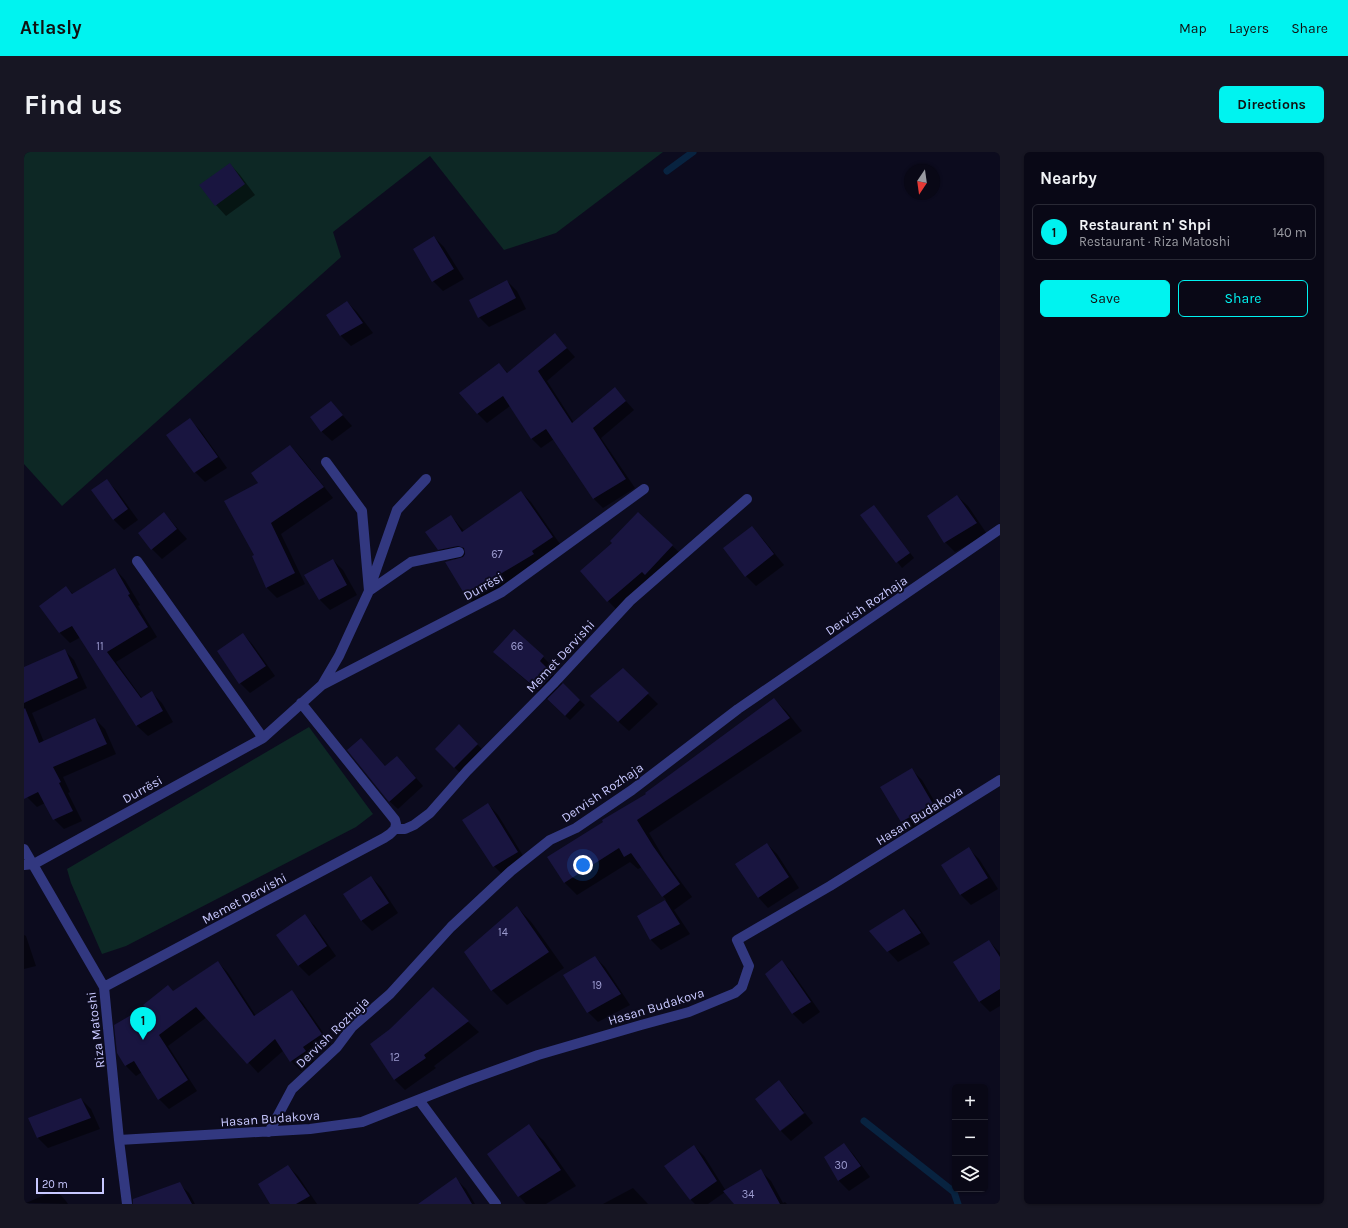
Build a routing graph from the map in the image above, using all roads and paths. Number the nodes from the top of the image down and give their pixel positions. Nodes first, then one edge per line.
1 (326, 462) dead end
2 (426, 479) dead end
3 (644, 489) dead end
4 (747, 499) dead end
5 (1000, 529) edge
6 (459, 552) dead end
7 (137, 561) dead end
8 (368, 591) junction
9 (322, 685) junction
10 (301, 703) junction
11 (263, 738) junction
12 (1000, 780) edge
13 (395, 829) junction
14 (24, 849) edge
15 (29, 865) edge
16 (104, 988) junction
17 (419, 1100) junction
18 (269, 1132) junction
19 (119, 1140) junction
20 (127, 1204) edge
21 (496, 1204) edge

1 - 8 street, Durrësi
2 - 8 street, Durrësi
3 - 9 street, Durrësi
4 - 13 street, Memet Dervishi
5 - 18 street, Dervish Rozhaja
6 - 8 street
7 - 11 street
8 - 9 street, Durrësi
9 - 10 street, Durrësi
10 - 11 street, Durrësi
10 - 13 street
11 - 15 street, Durrësi
12 - 17 street, Hasan Budakova
13 - 16 street, Memet Dervishi
14 - 15 street, Riza Matoshi
15 - 16 street, Riza Matoshi
16 - 19 street, Riza Matoshi
17 - 18 street, Hasan Budakova
17 - 21 street
18 - 19 street, Hasan Budakova
19 - 20 street, Riza Matoshi

